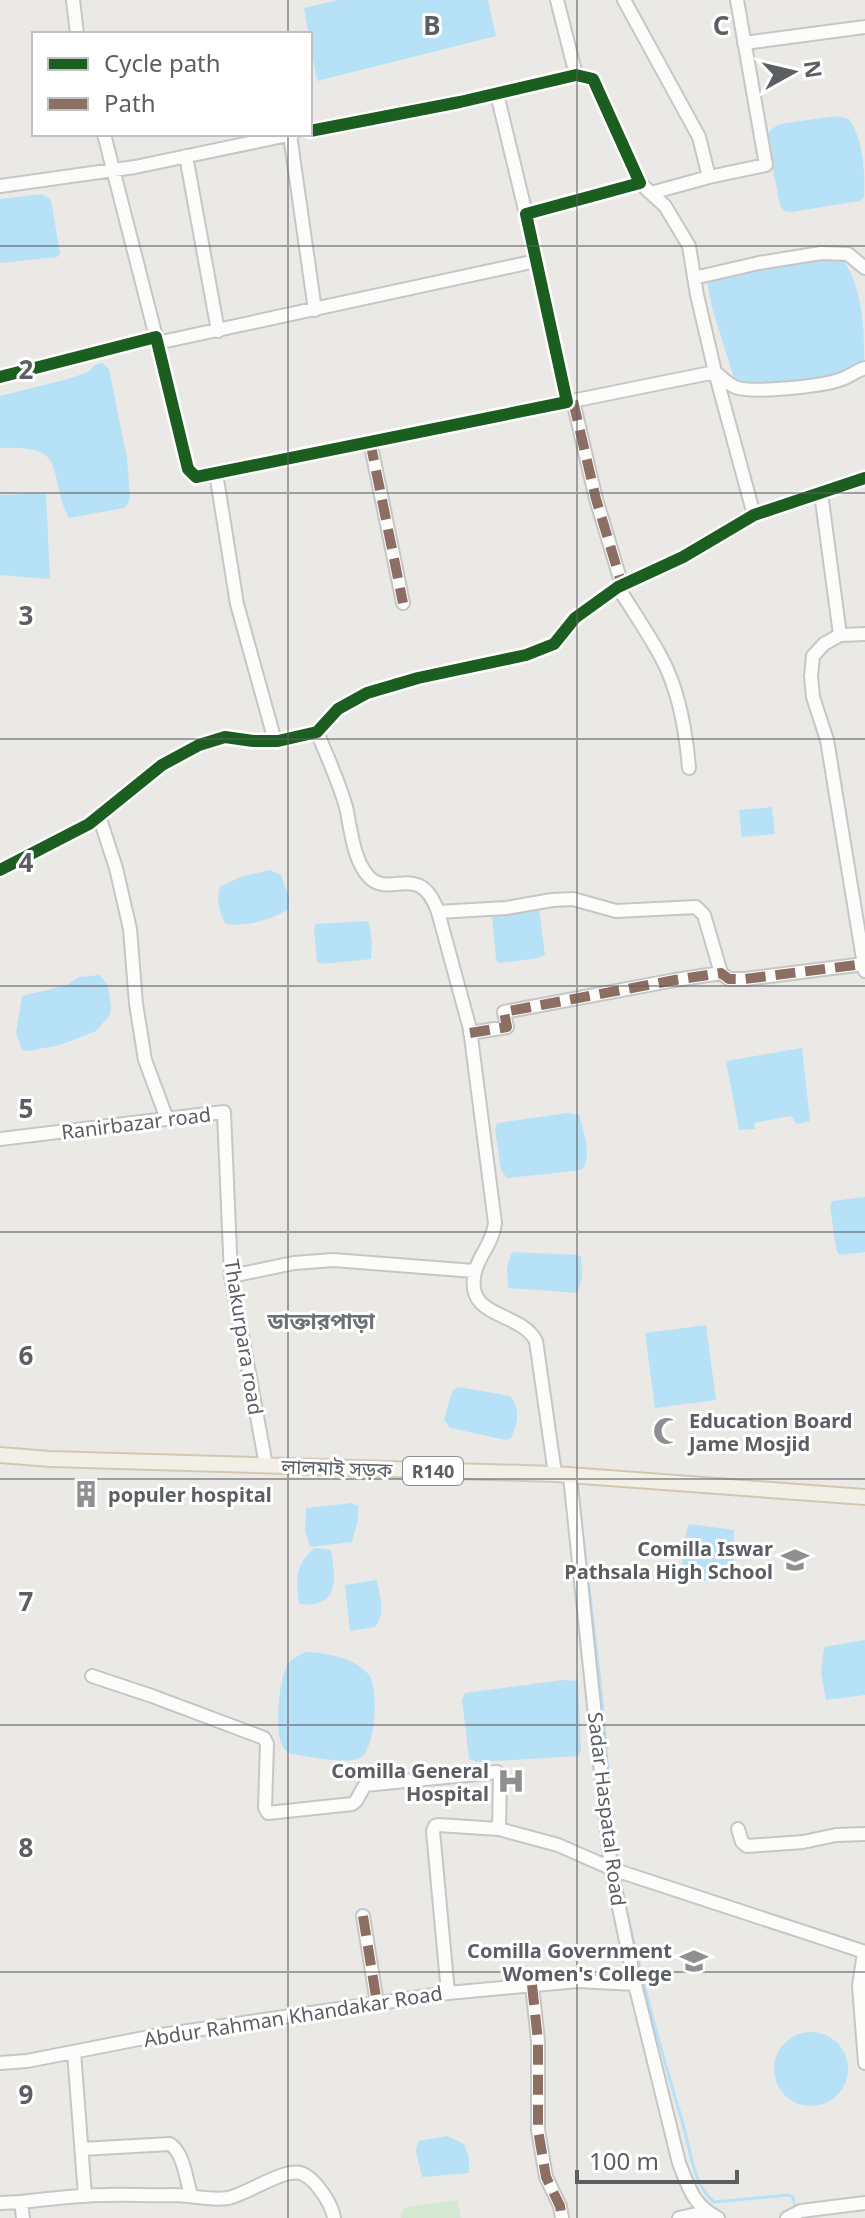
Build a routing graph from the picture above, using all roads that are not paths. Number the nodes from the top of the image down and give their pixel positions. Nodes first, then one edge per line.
1 (73, 0) edge
2 (557, 0) edge
3 (624, 0) edge
4 (737, 0) edge
5 (865, 27) edge
6 (77, 32) edge
7 (744, 43) junction
8 (576, 75) junction
9 (497, 94) junction
10 (312, 131) edge
11 (104, 136) edge
12 (282, 136) edge
13 (292, 136) edge
14 (186, 156) junction
15 (113, 170) junction
16 (709, 177) junction
17 (640, 183) junction
18 (0, 186) edge
19 (651, 193) junction
20 (526, 214) junction
21 (536, 261) junction
22 (865, 268) edge
23 (694, 278) junction
24 (315, 310) junction
25 (218, 331) junction
26 (157, 340) junction
27 (865, 368) edge
28 (715, 372) junction
29 (0, 377) edge
30 (570, 401) junction
31 (370, 441) junction
32 (216, 473) junction
33 (865, 478) edge
34 (821, 493) junction
35 (754, 515) junction
36 (620, 586) junction
37 (403, 603) dead end
38 (865, 634) edge
39 (840, 635) junction
40 (317, 732) junction
41 (275, 741) junction
42 (689, 768) dead end
43 (99, 816) junction
44 (0, 870) edge
45 (438, 912) junction
46 (864, 967) edge
47 (721, 973) junction
48 (470, 1033) junction
49 (224, 1112) joint
50 (167, 1119) junction
51 (0, 1139) edge
52 (474, 1271) junction
53 (231, 1276) junction
54 (0, 1455) edge
55 (266, 1465) junction
56 (563, 1475) junction
57 (865, 1497) edge
58 (92, 1676) dead end
59 (499, 1829) junction
60 (738, 1829) dead end
61 (865, 1834) edge
62 (618, 1871) junction
63 (363, 1916) dead end
64 (865, 1952) edge
65 (635, 1984) junction
66 (532, 1985) junction
67 (448, 1993) junction
68 (377, 2003) junction
69 (74, 2052) junction
70 (0, 2063) edge
71 (865, 2063) edge
72 (82, 2149) junction
73 (191, 2195) junction
74 (85, 2196) junction
75 (21, 2202) junction
76 (0, 2203) edge
77 (865, 2203) edge
78 (706, 2212) junction
79 (793, 2214) edge
80 (23, 2218) edge
81 (334, 2218) edge
82 (562, 2218) edge
83 (679, 2218) edge
84 (718, 2218) edge

1 - 6 street
2 - 8 street
3 - 16 street
4 - 7 street
5 - 7 street
7 - 16 street
8 - 9 street
8 - 17 street
9 - 10 street
9 - 20 street
11 - 15 street
12 - 14 street
13 - 24 street
14 - 15 street
14 - 25 street
15 - 18 street
15 - 26 street
16 - 19 street
17 - 19 street
17 - 20 street
19 - 23 street
20 - 21 street
21 - 24 street
21 - 30 street
22 - 23 street
23 - 28 street
24 - 25 street
25 - 26 street
26 - 29 street
26 - 32 street
27 - 28 street
28 - 30 street
28 - 35 street
30 - 31 street
30 - 36 street
31 - 32 street
31 - 37 street
32 - 41 street
33 - 34 street
34 - 35 street
34 - 39 street
35 - 36 street
36 - 40 street
36 - 42 street
38 - 39 street
39 - 46 street
40 - 41 street
40 - 45 street
41 - 43 street
43 - 44 street
43 - 50 street
45 - 47 street
45 - 48 street
46 - 47 street
47 - 48 street
48 - 52 street
49 - 50 street, Ranirbazar road
49 - 53 street, Thakurpara road
50 - 51 street, Ranirbazar road
52 - 53 street
52 - 56 street, Sadar Haspatal Road
53 - 55 street, Thakurpara road
54 - 55 main road, লালমাই সড়ক / R140
55 - 56 main road, লালমাই সড়ক / R140
56 - 57 main road, লালমাই সড়ক / R140
56 - 62 street, Sadar Haspatal Road
58 - 59 street
59 - 62 street
59 - 67 street
60 - 61 street
62 - 64 street
62 - 65 street, Sadar Haspatal Road
63 - 68 street
64 - 71 street
65 - 66 street, Abdur Rahman Khandakar Road
65 - 78 street, Sadar Haspatal Road
66 - 67 street, Abdur Rahman Khandakar Road
66 - 82 street
67 - 68 street, Abdur Rahman Khandakar Road
68 - 69 street, Abdur Rahman Khandakar Road
69 - 70 street, Abdur Rahman Khandakar Road
69 - 72 street
72 - 73 street
72 - 74 street
73 - 74 street
73 - 81 street
74 - 75 street
75 - 76 street
75 - 80 street
77 - 79 street
78 - 83 street
78 - 84 street

